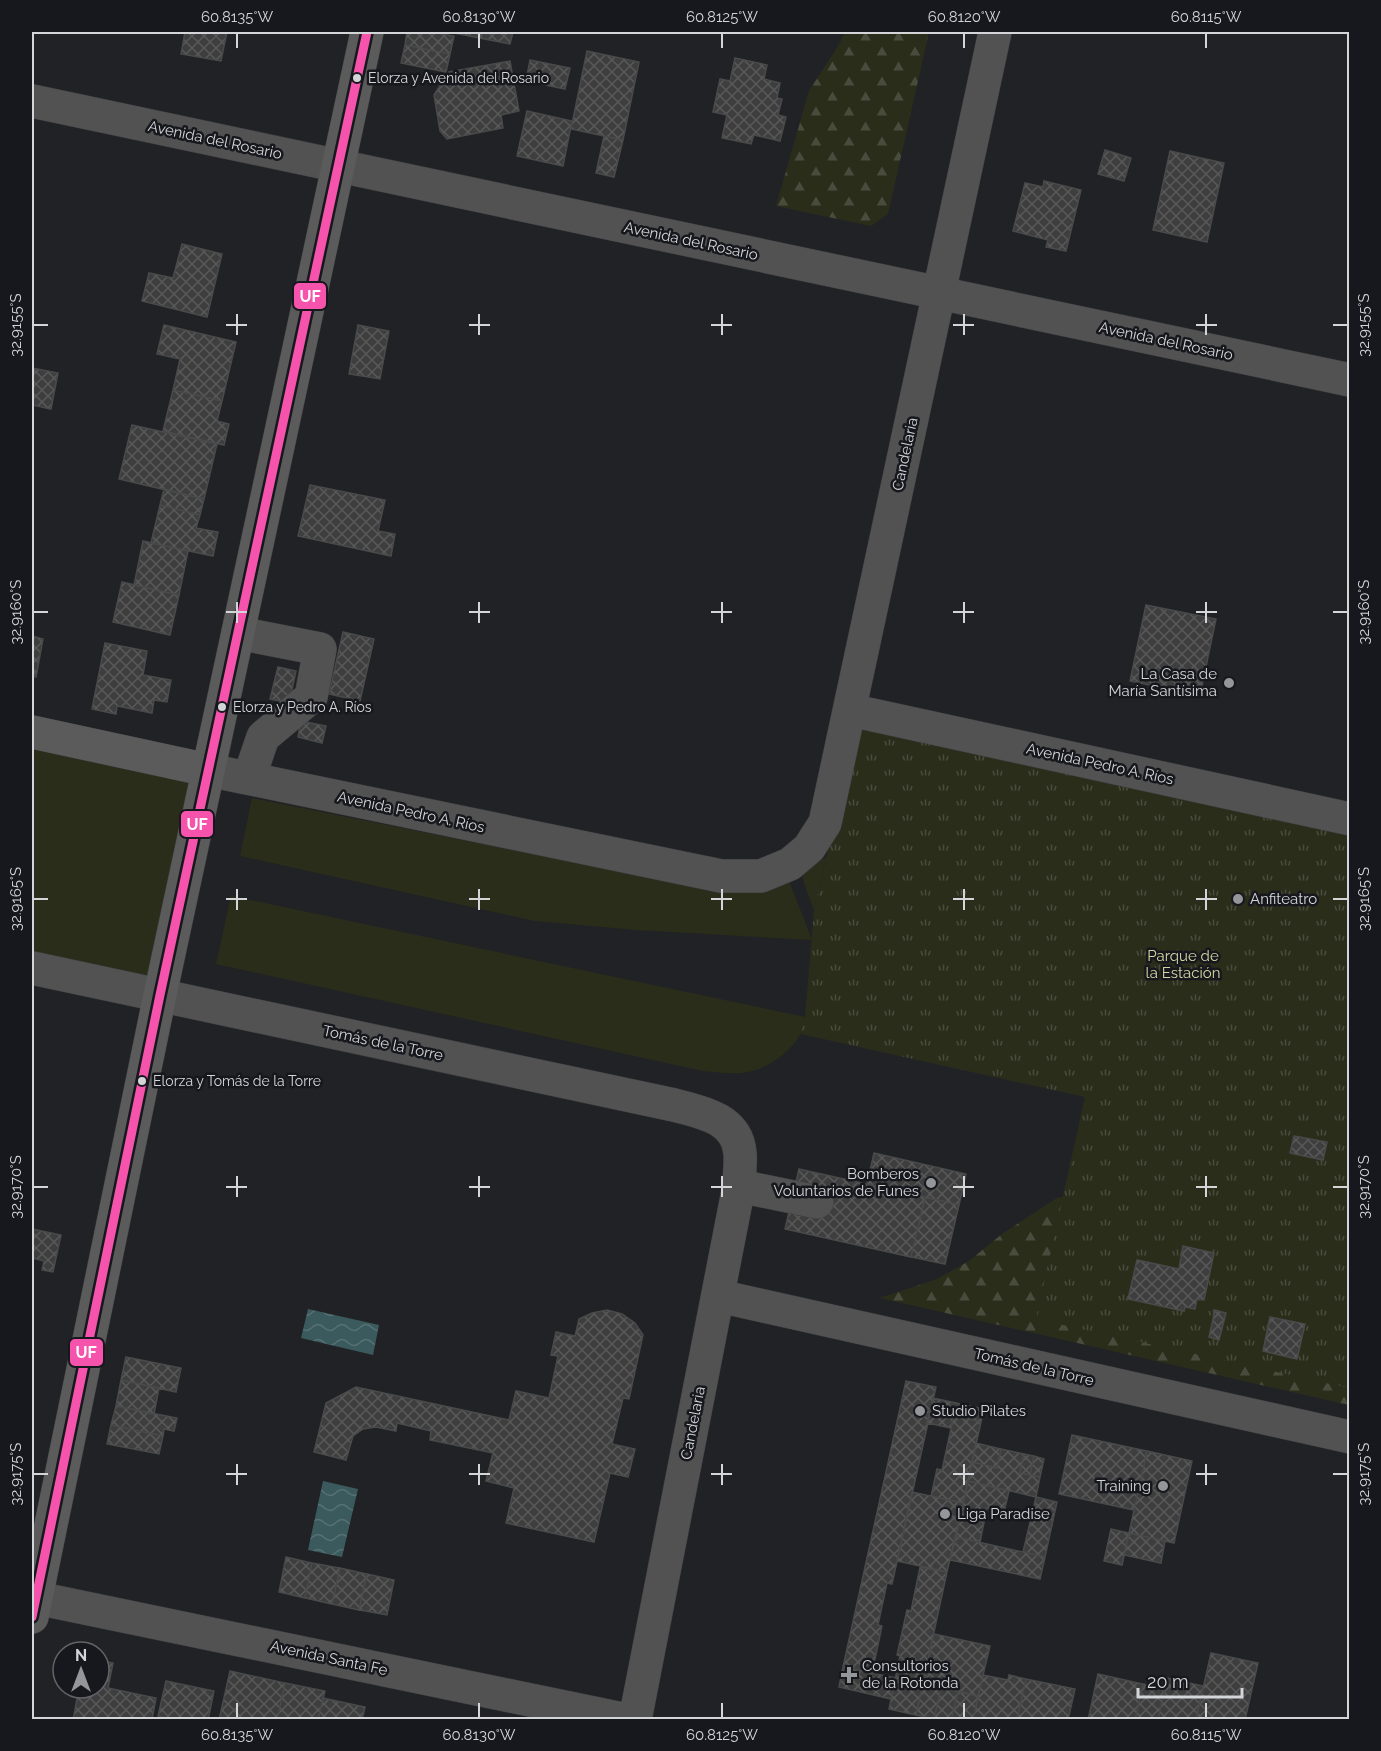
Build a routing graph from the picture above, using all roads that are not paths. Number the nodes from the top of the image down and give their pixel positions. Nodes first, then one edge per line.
1 (367, 32) edge
2 (995, 32) edge
3 (32, 101) edge
4 (338, 166) junction
5 (939, 293) junction
6 (1350, 380) edge
7 (238, 633) junction
8 (850, 710) junction
9 (32, 732) edge
10 (216, 732) junction
11 (262, 737) junction
12 (208, 770) junction
13 (249, 778) junction
14 (1350, 819) edge
15 (790, 864) joint
16 (32, 968) edge
17 (160, 995) junction
18 (730, 1128) joint
19 (739, 1186) junction
20 (818, 1202) dead end
21 (719, 1296) junction
22 (1350, 1437) edge
23 (33, 1604) edge
24 (627, 1719) edge
25 (635, 1719) edge

1 - 4 main road
2 - 5 street, Candelaria
3 - 4 street, Avenida del Rosario
4 - 5 street, Avenida del Rosario
4 - 7 main road
5 - 6 street, Avenida del Rosario
5 - 8 street, Candelaria
7 - 10 main road
7 - 11 street
8 - 14 street, Avenida Pedro A. Ríos
8 - 15 street, Candelaria
9 - 12 main road, Avenida Pedro A. Ríos
10 - 11 street
10 - 12 main road
11 - 13 street
12 - 13 street, Avenida Pedro A. Ríos
12 - 17 main road
13 - 15 street, Avenida Pedro A. Ríos
16 - 17 street, Tomás de la Torre
17 - 18 street, Tomás de la Torre
17 - 23 main road
18 - 19 street, Candelaria
19 - 20 street
19 - 21 street, Candelaria
21 - 22 street, Tomás de la Torre
21 - 25 street, Candelaria
23 - 24 street, Avenida Santa Fe

